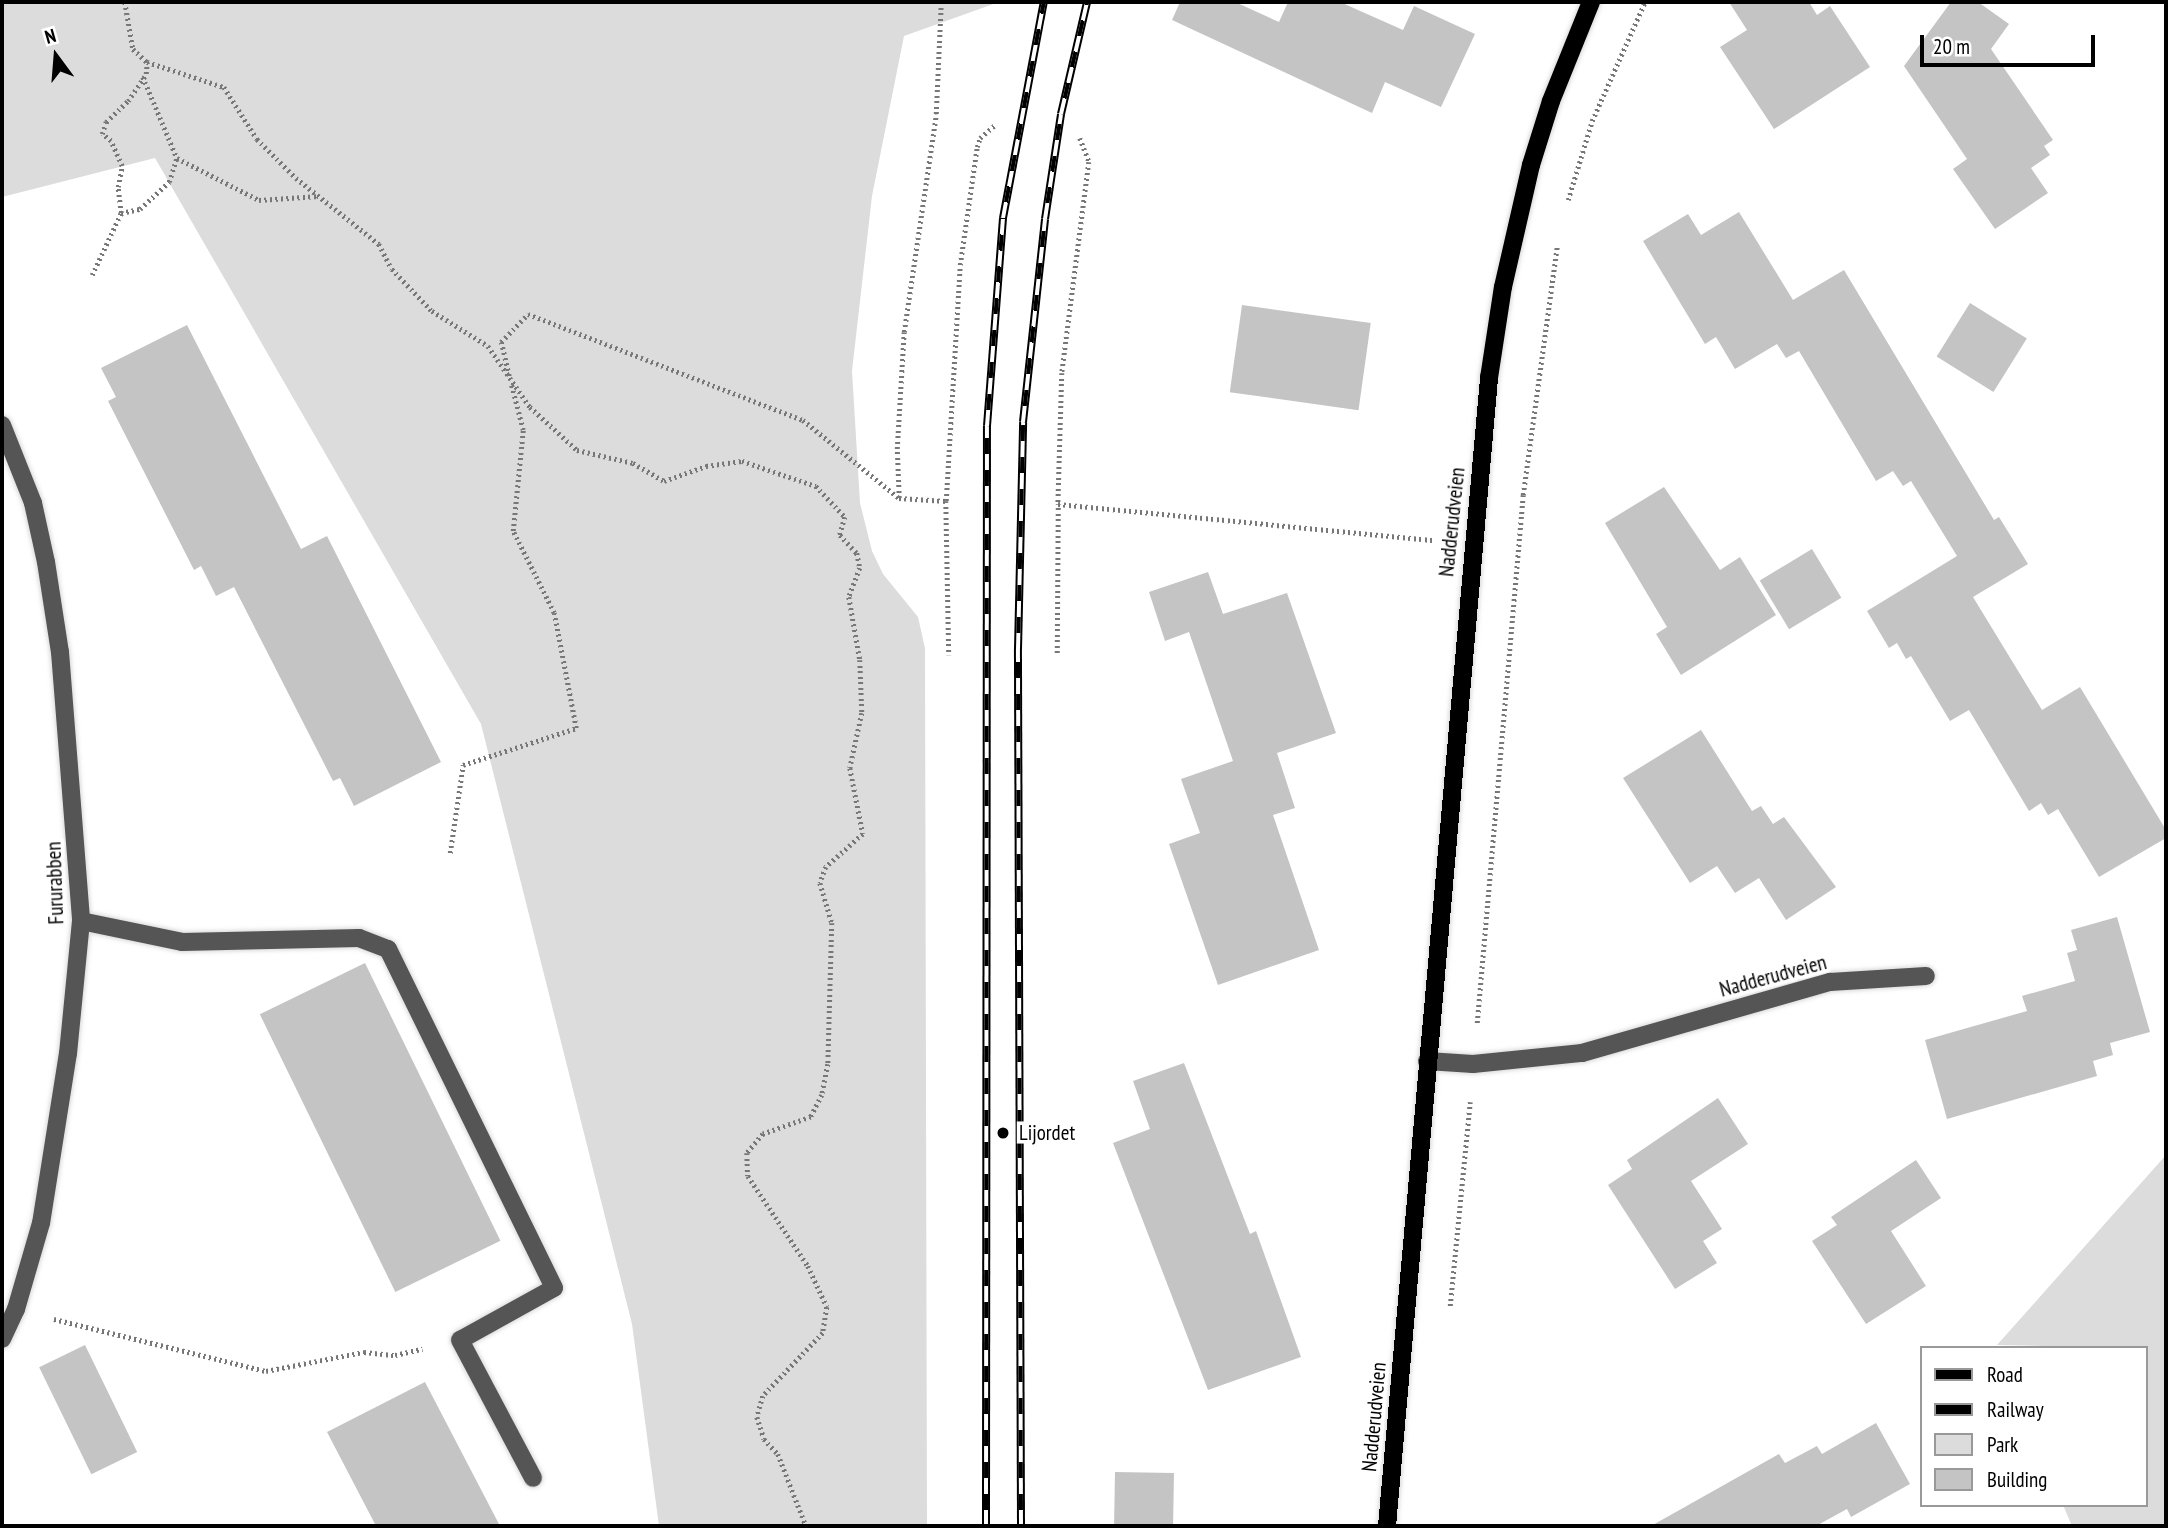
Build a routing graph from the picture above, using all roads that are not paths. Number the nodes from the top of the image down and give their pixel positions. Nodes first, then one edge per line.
1 (1591, 2) edge
2 (2, 425) edge
3 (81, 921) junction
4 (1926, 976) dead end
5 (1427, 1061) junction
6 (2, 1339) edge
7 (533, 1478) dead end
8 (1387, 1526) edge

1 - 5 main road, Nadderudveien
2 - 3 street, Fururabben
3 - 6 street, Fururabben
3 - 7 street
4 - 5 street, Nadderudveien
5 - 8 main road, Nadderudveien

